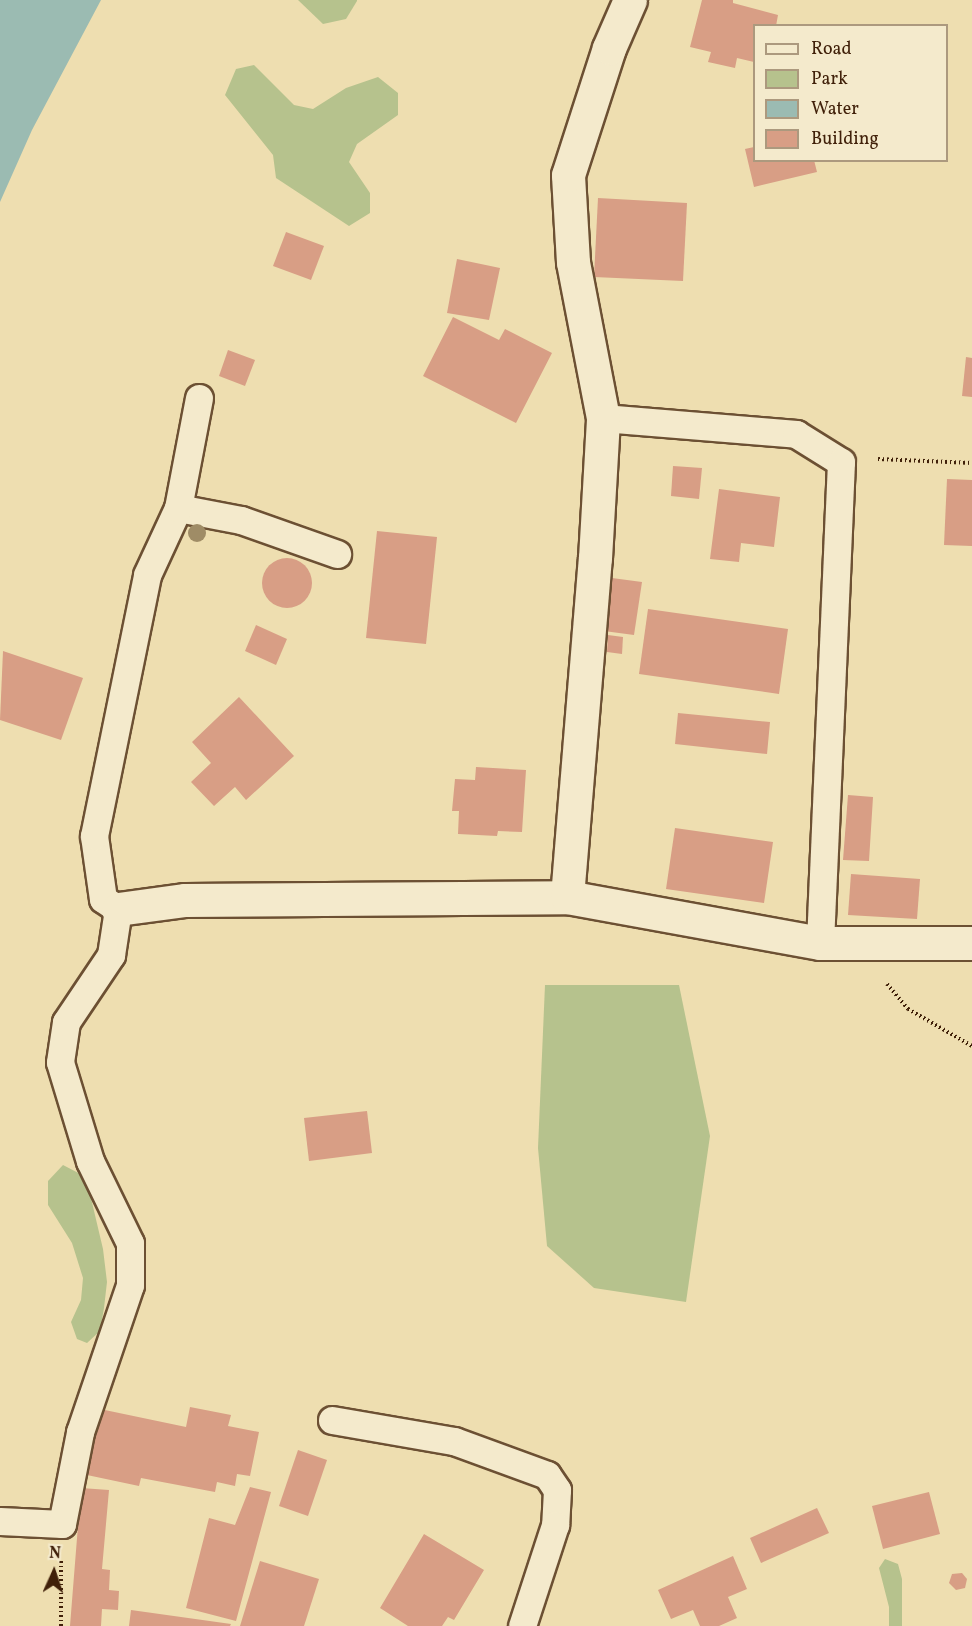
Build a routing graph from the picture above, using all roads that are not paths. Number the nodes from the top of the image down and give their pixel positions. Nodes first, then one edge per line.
1 (630, 0) edge
2 (199, 399) dead end
3 (603, 418) junction
4 (178, 508) junction
5 (337, 554) dead end
6 (567, 897) junction
7 (118, 909) junction
8 (972, 943) edge
9 (820, 944) junction
10 (332, 1420) dead end
11 (0, 1521) edge
12 (522, 1626) edge

1 - 3 street
2 - 4 lane
3 - 6 street
3 - 9 lane
4 - 5 lane
4 - 7 lane
6 - 7 street
6 - 9 street
7 - 11 lane
8 - 9 street
10 - 12 lane

